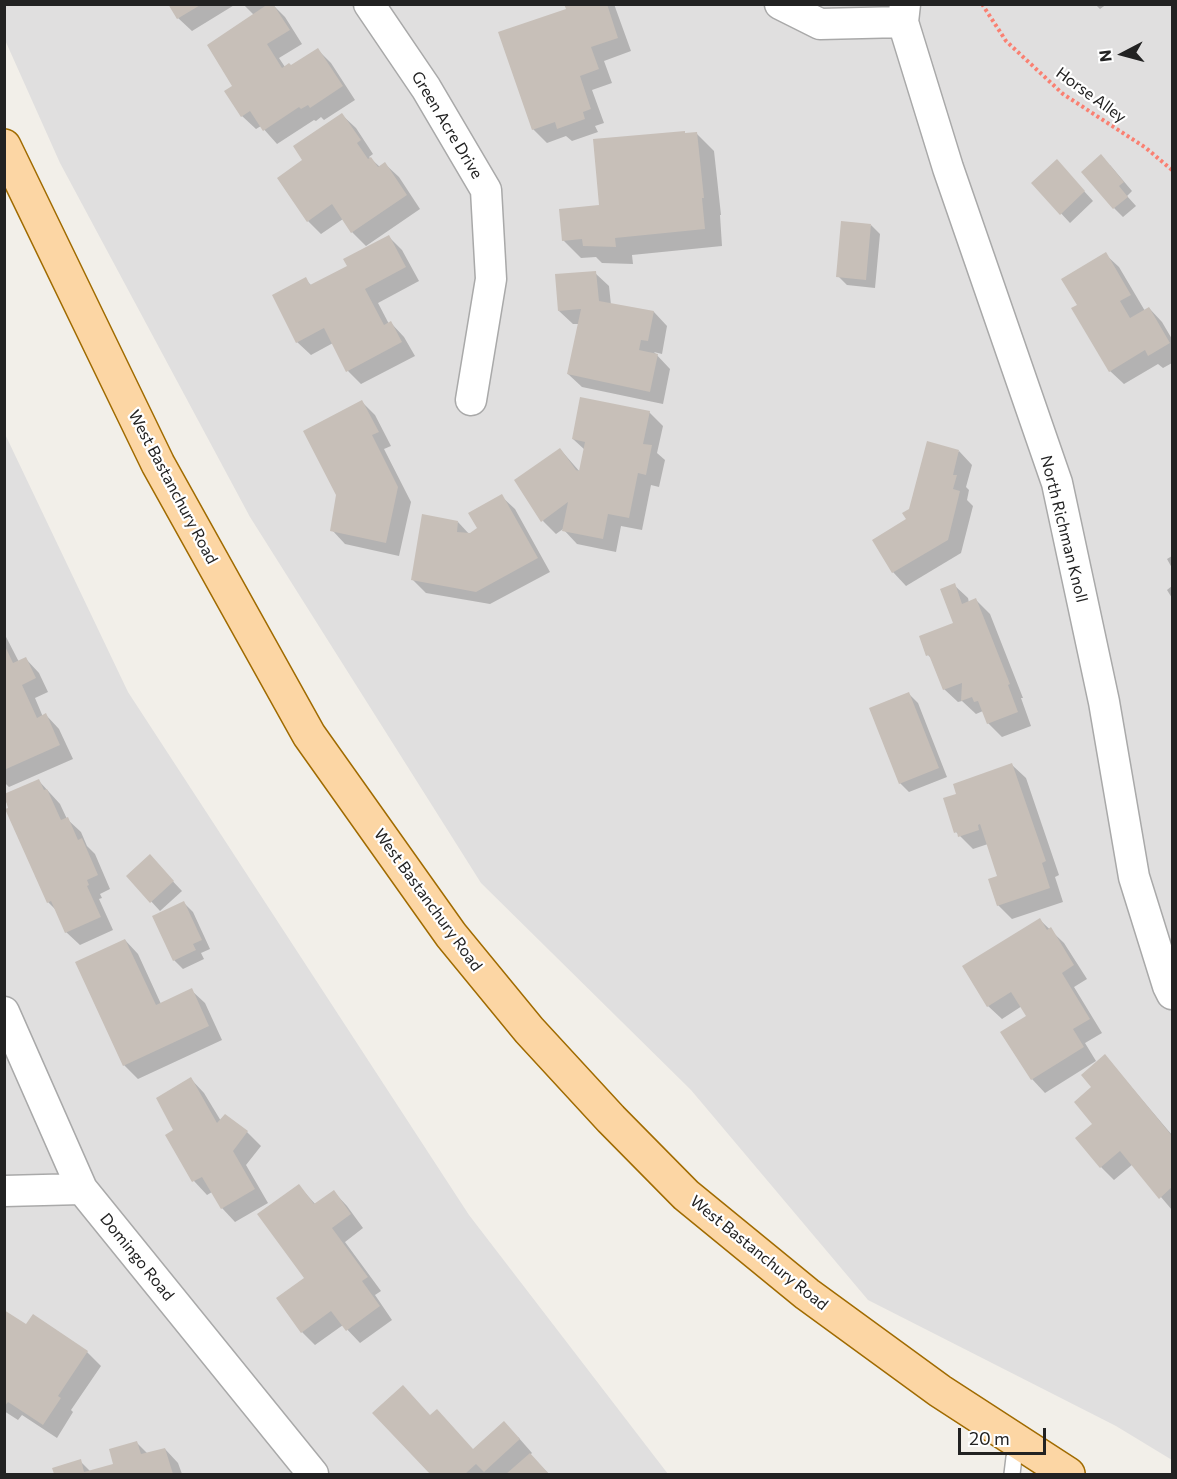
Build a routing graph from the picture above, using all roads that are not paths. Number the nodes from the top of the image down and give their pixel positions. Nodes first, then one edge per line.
1 (780, 4) edge
2 (375, 6) edge
3 (904, 13) edge
4 (4, 146) edge
5 (471, 400) dead end
6 (1173, 994) edge
7 (4, 1012) edge
8 (82, 1188) junction
9 (4, 1191) edge
10 (1016, 1441) junction
11 (313, 1474) edge
12 (1012, 1474) edge
13 (1068, 1474) edge

1 - 3 street
2 - 5 street, Green Acre Drive
3 - 6 street, North Richman Knoll
4 - 10 main road, West Bastanchury Road
7 - 8 street, Domingo Road
8 - 9 street
8 - 11 street, Domingo Road
10 - 12 lane
10 - 13 main road, West Bastanchury Road

